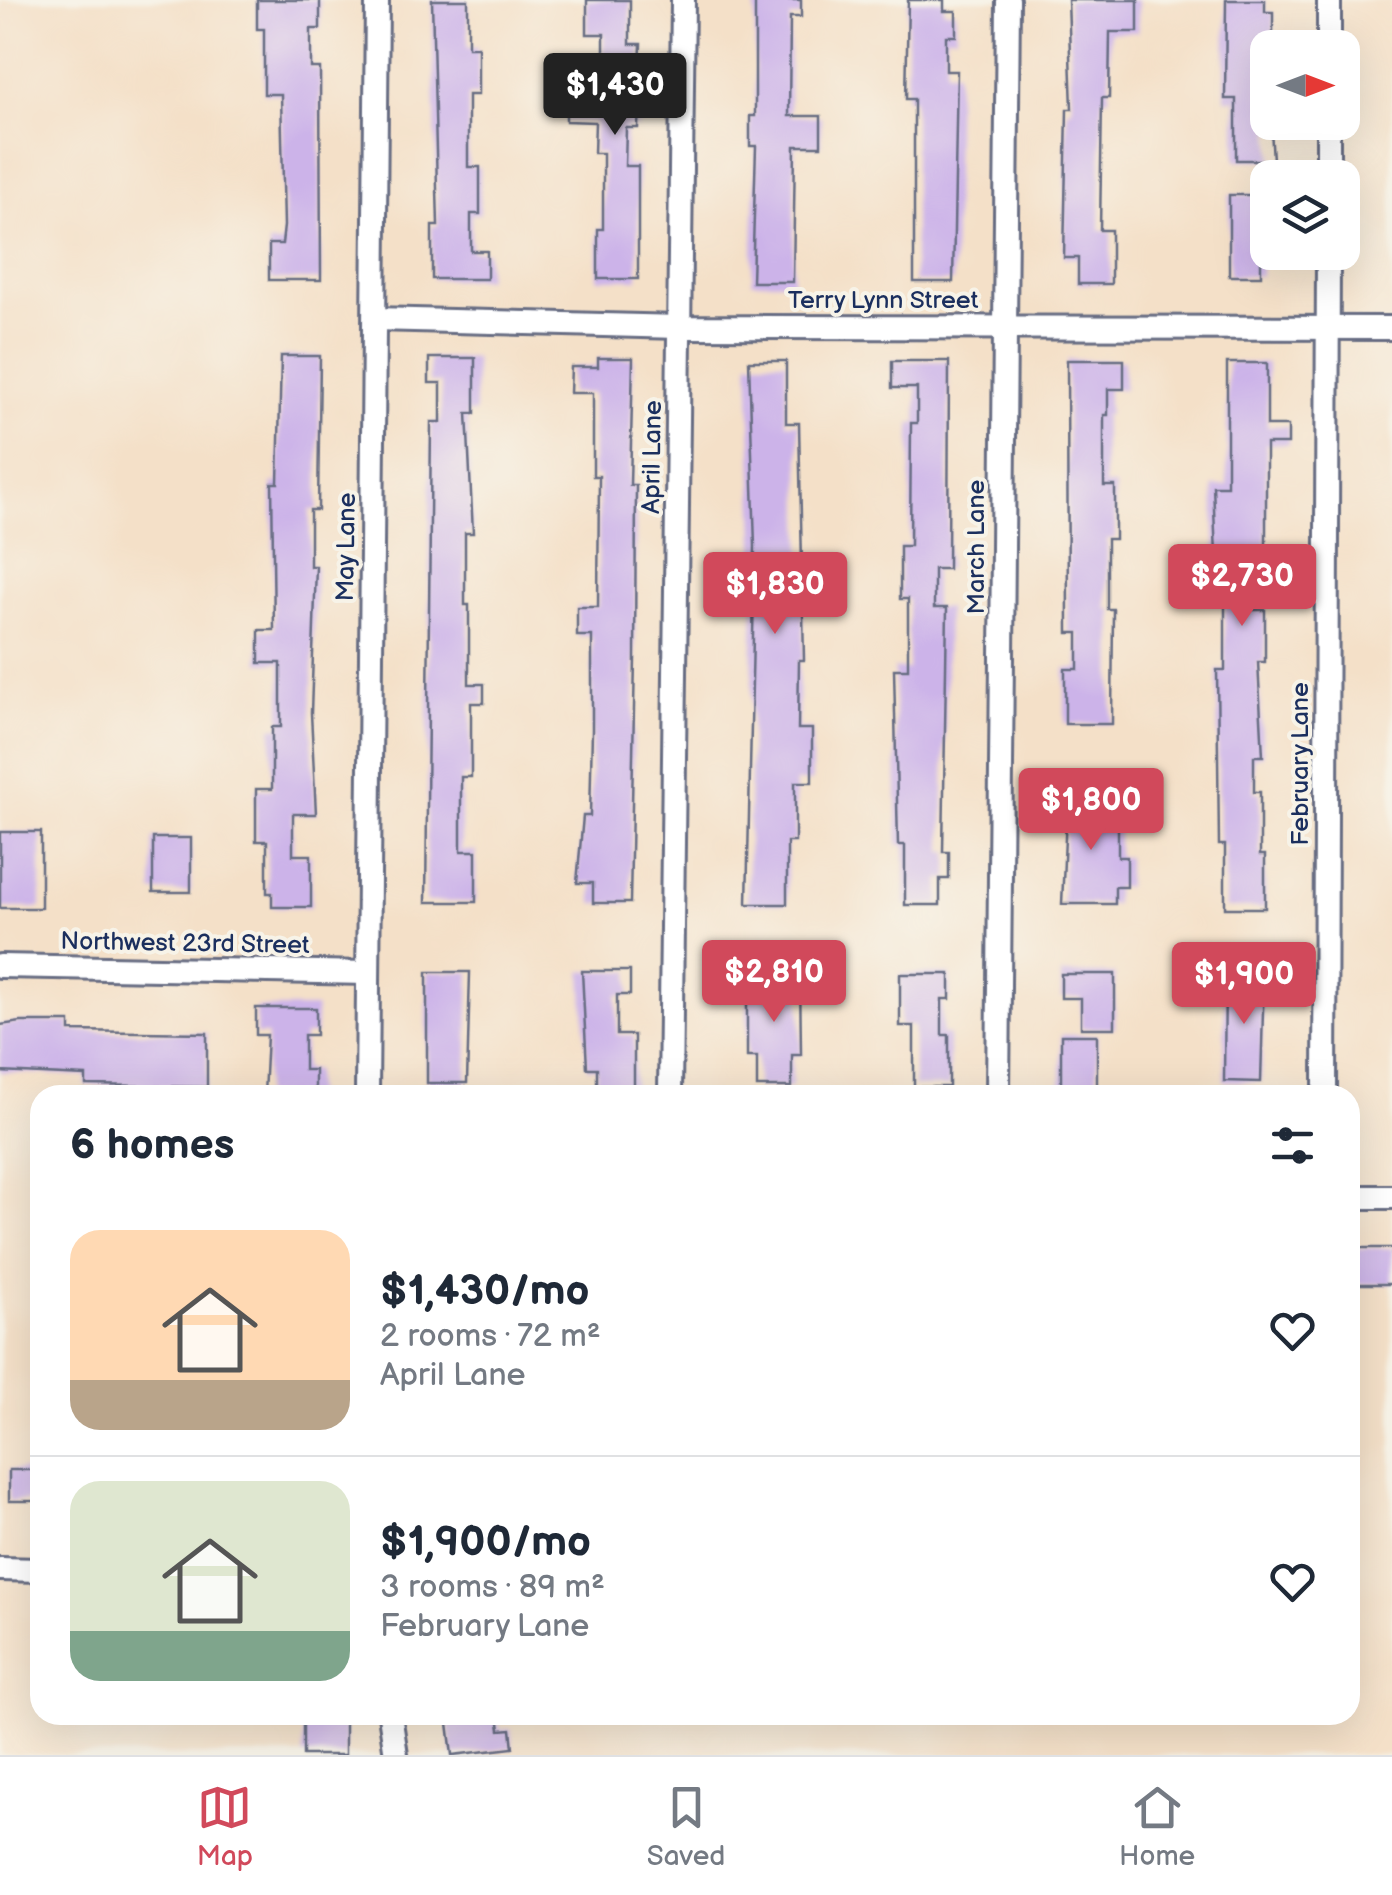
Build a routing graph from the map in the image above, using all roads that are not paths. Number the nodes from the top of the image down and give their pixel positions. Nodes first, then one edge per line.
1 (377, 0) edge
2 (683, 0) edge
3 (1008, 0) edge
4 (1329, 0) edge
5 (1329, 30) edge
6 (1328, 270) edge
7 (375, 319) junction
8 (1005, 326) junction
9 (1327, 326) junction
10 (680, 327) junction
11 (1392, 328) edge
12 (0, 966) edge
13 (368, 972) junction
14 (367, 1085) edge
15 (670, 1085) edge
16 (998, 1085) edge
17 (1325, 1085) edge
18 (1360, 1197) edge
19 (1392, 1198) edge
20 (0, 1570) edge
21 (30, 1570) edge
22 (392, 1725) edge
23 (396, 1755) edge

1 - 7 street, May Lane
2 - 10 street, April Lane
3 - 8 street, March Lane
4 - 5 street
6 - 9 street, February Lane
7 - 10 street, Terry Lynn Street
7 - 13 street, May Lane
8 - 9 street, Terry Lynn Street
8 - 10 street, Terry Lynn Street
8 - 16 street, March Lane
9 - 11 street, Terry Lynn Street
9 - 17 street, February Lane
10 - 15 street, April Lane
12 - 13 street, Northwest 23rd Street
13 - 14 street, May Lane
18 - 19 street
20 - 21 street
22 - 23 street

